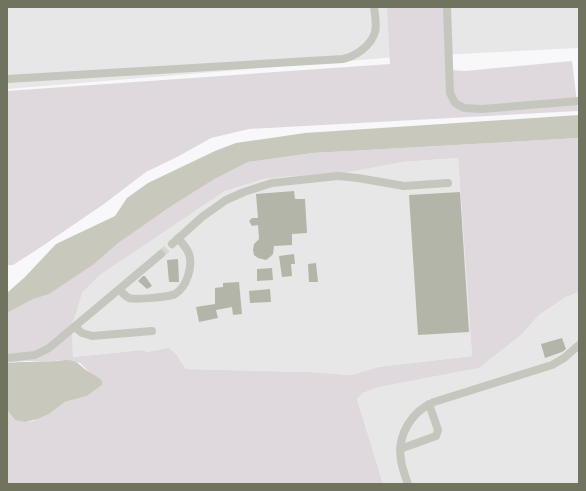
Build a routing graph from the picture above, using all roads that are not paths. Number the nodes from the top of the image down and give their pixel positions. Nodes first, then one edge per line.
1 (374, 7) edge
2 (447, 7) edge
3 (7, 79) edge
4 (579, 101) edge
5 (448, 183) dead end
6 (178, 238) junction
7 (172, 244) tunnel mouth
8 (161, 254) tunnel mouth
9 (120, 290) junction
10 (75, 327) junction
11 (152, 331) dead end
12 (579, 345) edge
13 (7, 358) edge
14 (429, 404) junction
15 (400, 449) junction
16 (408, 484) edge

1 - 3 lane
2 - 4 lane
5 - 6 lane
6 - 7 lane
6 - 9 lane
8 - 9 lane
9 - 10 lane
10 - 11 lane
10 - 13 lane
12 - 14 lane
14 - 15 lane
14 - 15 lane
15 - 16 lane

